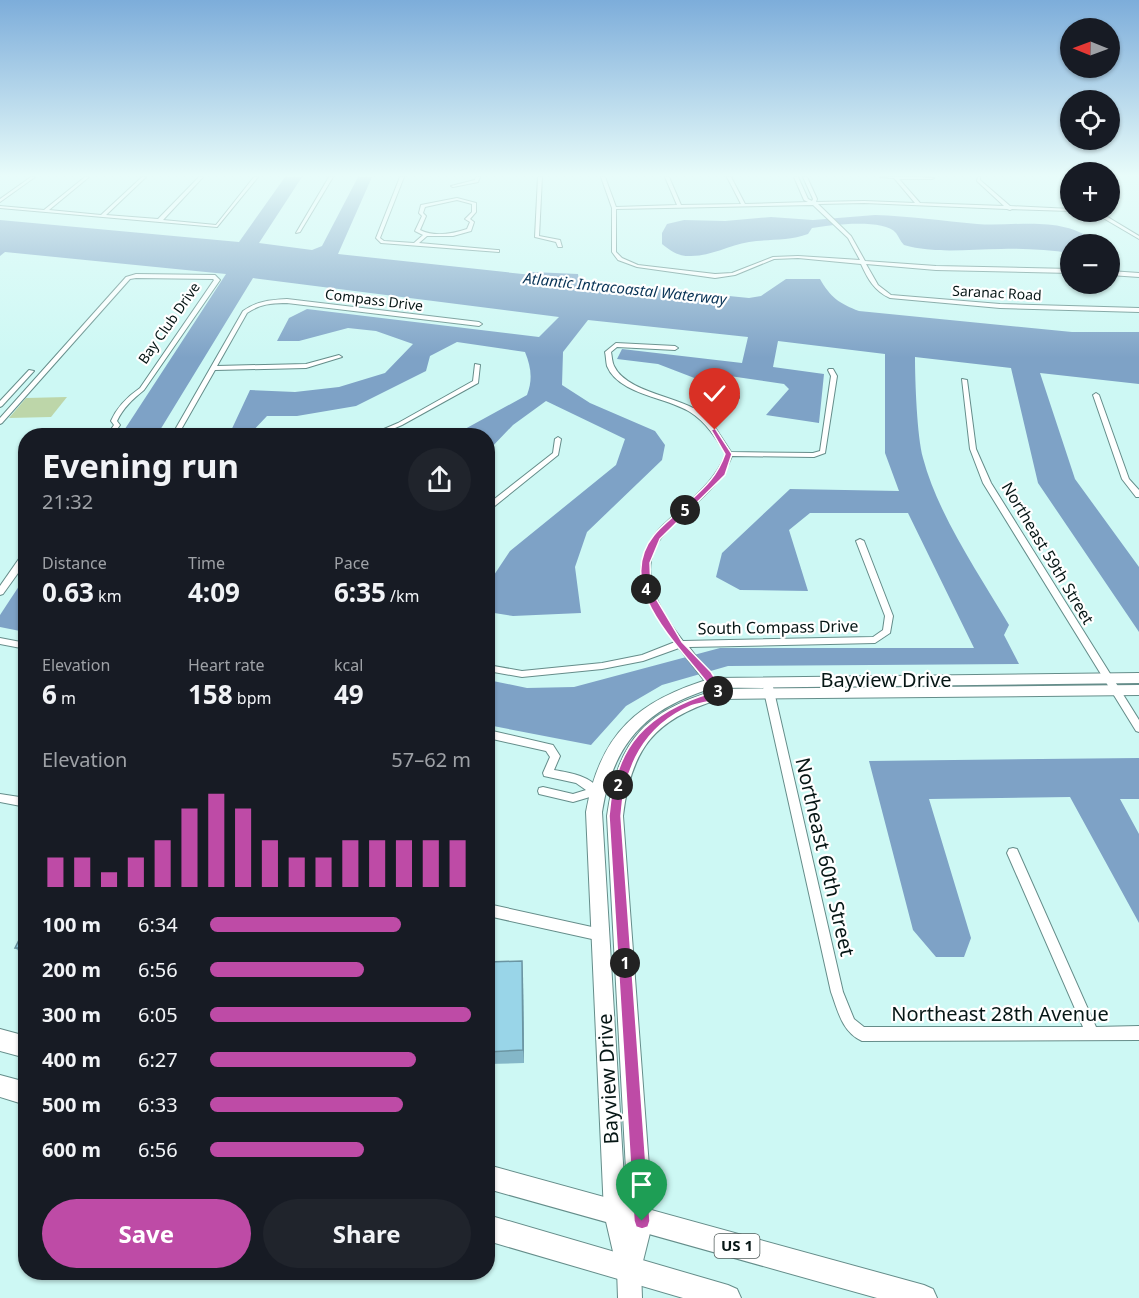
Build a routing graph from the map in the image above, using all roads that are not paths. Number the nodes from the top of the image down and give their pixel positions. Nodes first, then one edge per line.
1 (378, 238) edge
2 (423, 238) edge
3 (540, 238) edge
4 (614, 238) edge
5 (848, 238) edge
6 (414, 245) junction
7 (560, 246) dead end
8 (497, 251) dead end
9 (863, 261) junction
10 (1060, 271) edge
11 (1120, 274) edge
12 (1139, 275) edge
13 (1139, 310) edge
14 (478, 324) dead end
15 (675, 348) dead end
16 (339, 357) dead end
17 (477, 365) dead end
18 (213, 368) junction
19 (831, 370) dead end
20 (31, 371) dead end
21 (964, 380) dead end
22 (1096, 395) dead end
23 (737, 397) dead end
24 (0, 405) edge
25 (692, 410) junction
26 (0, 422) edge
27 (115, 428) edge
28 (179, 428) edge
29 (390, 428) edge
30 (558, 439) dead end
31 (729, 454) junction
32 (1139, 495) edge
33 (495, 502) edge
34 (860, 541) dead end
35 (18, 566) edge
36 (0, 592) edge
37 (0, 641) edge
38 (18, 644) edge
39 (679, 644) junction
40 (495, 669) edge
41 (1139, 678) edge
42 (714, 684) junction
43 (1110, 684) junction
44 (768, 687) junction
45 (1139, 690) edge
46 (1139, 728) edge
47 (495, 736) edge
48 (543, 791) dead end
49 (606, 794) junction
50 (0, 798) edge
51 (18, 802) edge
52 (1013, 853) dead end
53 (495, 912) edge
54 (601, 935) junction
55 (1092, 1032) junction
56 (1139, 1033) edge
57 (862, 1034) joint
58 (0, 1040) edge
59 (18, 1045) edge
60 (0, 1086) edge
61 (18, 1092) edge
62 (495, 1179) edge
63 (615, 1213) junction
64 (642, 1221) junction
65 (495, 1230) edge
66 (629, 1269) junction
67 (630, 1298) edge
68 (728, 1298) edge
69 (924, 1298) edge

1 - 6 street
2 - 6 street
3 - 7 street
4 - 9 street
5 - 9 street
6 - 8 street
9 - 10 street
9 - 13 street, Saranac Road
11 - 12 street
14 - 18 street, Compass Drive
15 - 25 street
16 - 18 street
17 - 29 street
18 - 28 street
19 - 31 street
20 - 24 street
21 - 43 street, Northeast 59th Street
22 - 32 street
23 - 25 street
25 - 31 street
26 - 27 street, Bay Club Drive
30 - 33 street
31 - 39 street
34 - 39 street, South Compass Drive
35 - 36 street
37 - 38 street
39 - 40 street
39 - 42 street
41 - 43 street, Bayview Drive
42 - 44 street, Bayview Drive
42 - 49 street, Bayview Drive
43 - 44 street, Bayview Drive
43 - 45 street, Bayview Drive
43 - 46 street, Northeast 59th Street
44 - 57 street, Northeast 60th Street
47 - 49 street
48 - 49 street
49 - 54 street, Bayview Drive
49 - 64 street, Bayview Drive
50 - 51 street
52 - 55 street
53 - 54 street
54 - 63 street, Bayview Drive
55 - 56 street, Northeast 28th Avenue
55 - 57 street, Northeast 28th Avenue
58 - 59 main road
60 - 61 main road
62 - 63 main road, US 1
63 - 64 main road, US 1
63 - 66 street, Bayview Drive
64 - 66 street, Bayview Drive
64 - 69 main road, US 1
65 - 66 main road
66 - 67 street
66 - 68 main road

